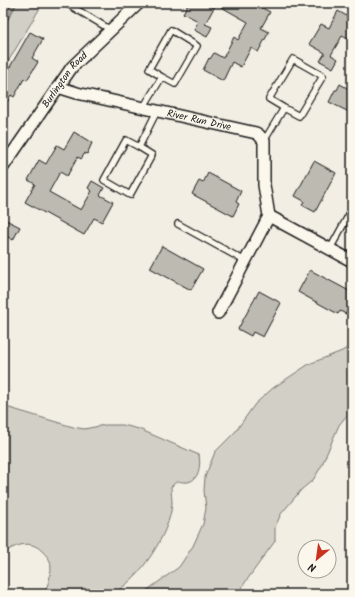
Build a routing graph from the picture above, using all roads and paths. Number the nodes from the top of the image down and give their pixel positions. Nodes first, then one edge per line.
1 (66, 3) edge
2 (139, 3) edge
3 (111, 30) junction
4 (162, 77) junction
5 (58, 87) junction
6 (143, 108) junction
7 (284, 108) junction
8 (157, 111) junction
9 (264, 142) junction
10 (139, 147) junction
11 (3, 167) edge
12 (352, 208) edge
13 (269, 216) junction
14 (178, 224) dead end
15 (330, 249) junction
16 (245, 261) junction
17 (352, 261) edge
18 (218, 313) dead end

1 - 3 lane
2 - 3 street, Burlington Road
3 - 5 street, Burlington Road
4 - 4 lane
4 - 6 lane
5 - 6 street, River Run Drive
5 - 11 street, Burlington Road
6 - 8 street, River Run Drive
7 - 7 lane
7 - 9 lane
8 - 9 street, River Run Drive
8 - 10 lane
9 - 13 street
10 - 10 lane
12 - 15 lane
13 - 15 street
13 - 16 street
14 - 16 lane
15 - 17 street
16 - 18 street

